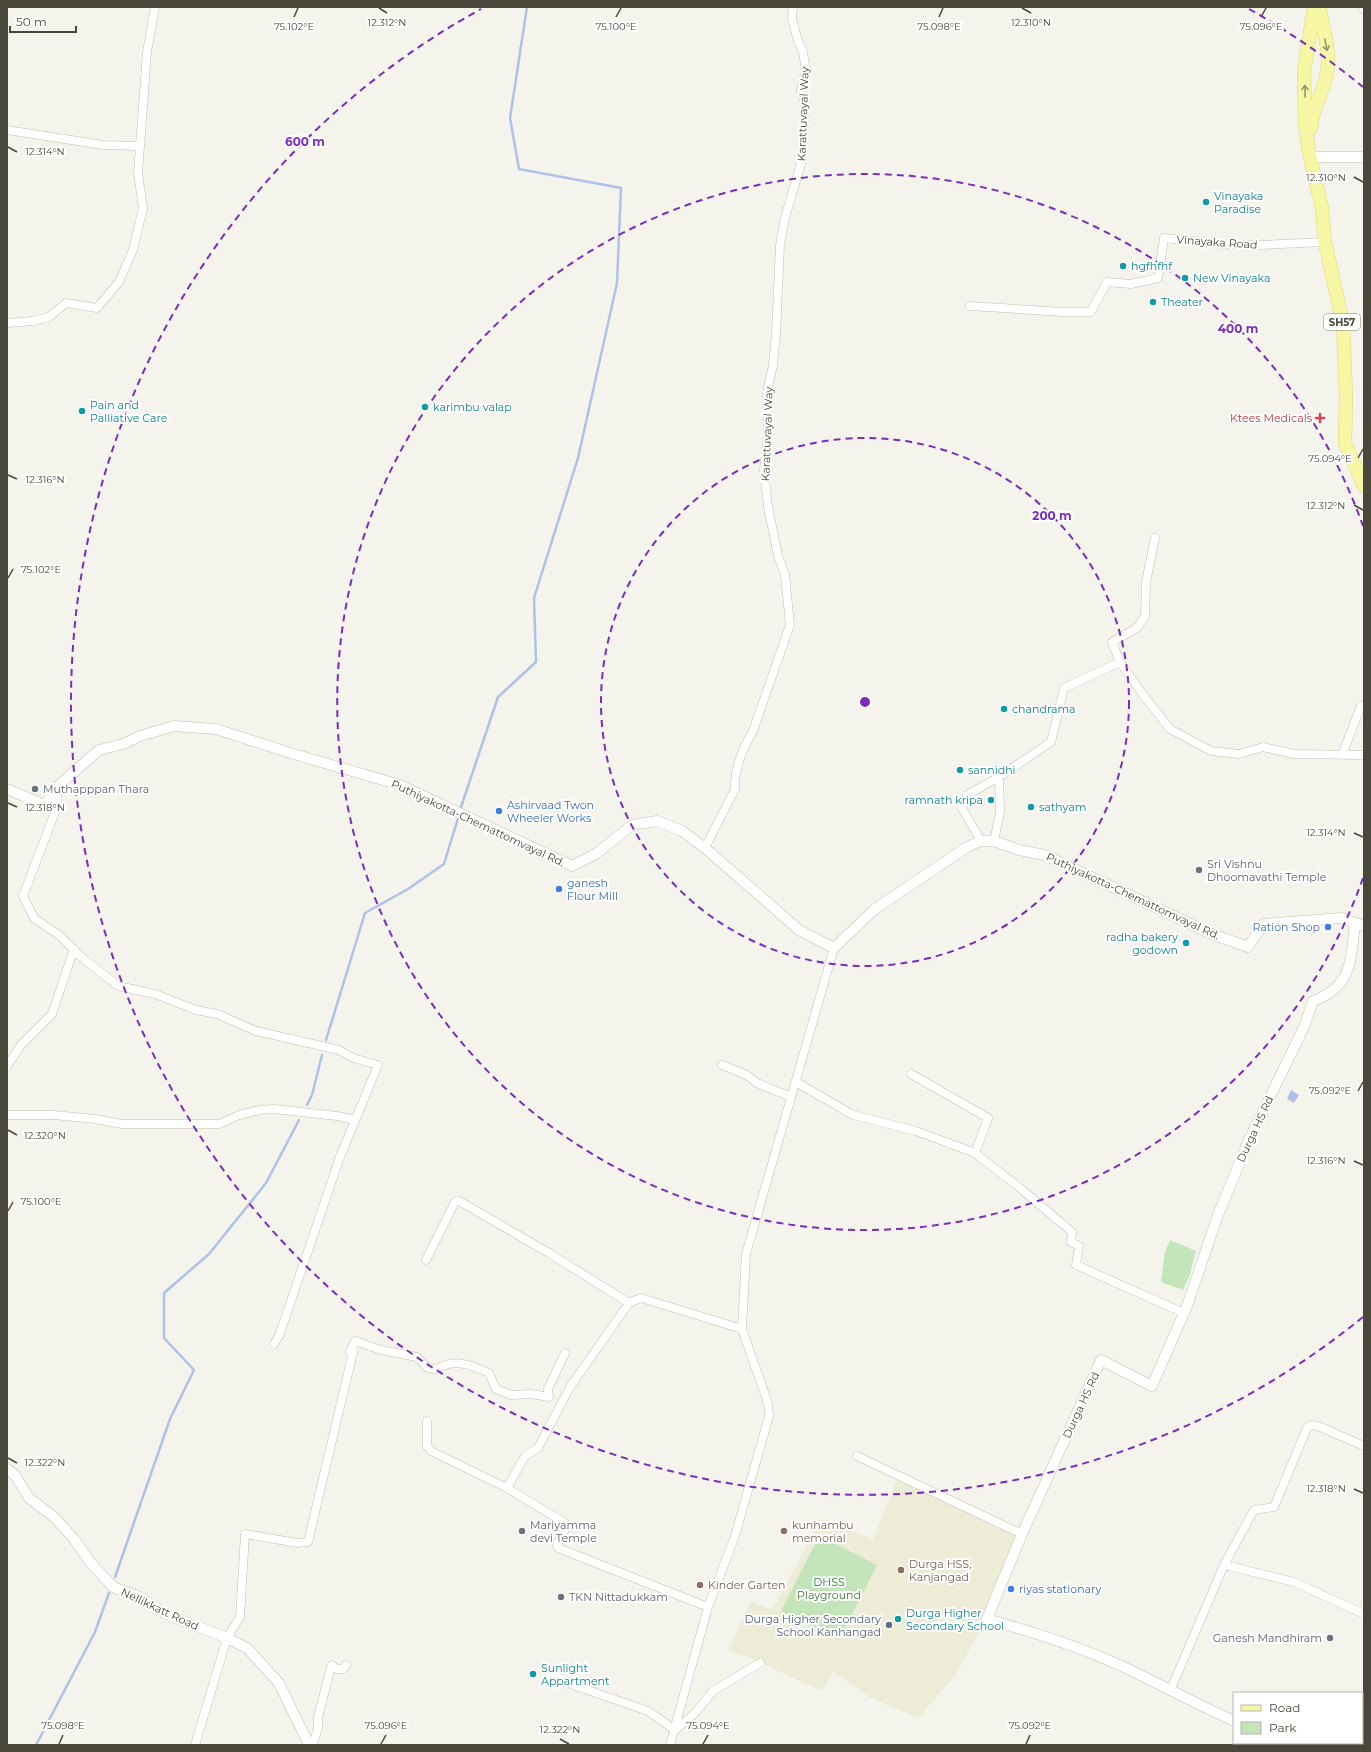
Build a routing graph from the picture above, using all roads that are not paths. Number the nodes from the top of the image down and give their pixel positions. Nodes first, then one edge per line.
1 (155, 7) edge
2 (793, 7) edge
3 (1314, 7) edge
4 (1318, 7) edge
5 (7, 130) edge
6 (140, 146) junction
7 (1310, 157) junction
8 (1364, 157) edge
9 (1325, 242) junction
10 (970, 306) dead end
11 (7, 323) edge
12 (1364, 486) edge
13 (1155, 538) dead end
14 (1120, 662) junction
15 (1361, 706) dead end
16 (1342, 755) junction
17 (1364, 755) edge
18 (999, 777) junction
19 (57, 787) junction
20 (7, 789) edge
21 (981, 841) junction
22 (994, 842) junction
23 (705, 848) junction
24 (1360, 925) edge
25 (834, 948) junction
26 (74, 949) junction
27 (722, 1065) dead end
28 (7, 1066) edge
29 (911, 1074) dead end
30 (796, 1082) junction
31 (791, 1097) junction
32 (7, 1115) edge
33 (355, 1120) junction
34 (975, 1153) junction
35 (426, 1260) dead end
36 (629, 1303) junction
37 (1184, 1313) junction
38 (742, 1329) junction
39 (274, 1344) dead end
40 (566, 1353) dead end
41 (427, 1421) dead end
42 (1364, 1446) edge
43 (857, 1456) dead end
44 (7, 1469) edge
45 (507, 1488) junction
46 (1022, 1534) junction
47 (1224, 1565) junction
48 (708, 1607) junction
49 (1364, 1614) edge
50 (227, 1638) junction
51 (760, 1663) dead end
52 (346, 1665) dead end
53 (550, 1674) dead end
54 (1170, 1691) junction
55 (1233, 1721) edge
56 (675, 1730) junction
57 (195, 1745) edge
58 (309, 1745) edge
59 (670, 1745) edge

1 - 6 street
2 - 23 street, Karattuvayal Way
7 -> 3 main road, SH57
4 -> 7 main road
5 - 6 street
6 - 11 street
7 - 8 street
7 - 9 main road, SH57
9 - 10 street, Vinayaka Road
9 - 12 main road, SH57
13 - 14 street
14 - 16 street
14 - 18 street
15 - 16 street
16 - 17 street
18 - 21 street
18 - 22 street
19 - 20 street, Puthiyakotta-Chemattomvayal Rd.
19 - 23 street, Puthiyakotta-Chemattomvayal Rd.
19 - 26 street
21 - 22 street, Puthiyakotta-Chemattomvayal Rd.
21 - 25 street
22 - 24 street, Puthiyakotta-Chemattomvayal Rd.
23 - 25 street, Puthiyakotta-Chemattomvayal Rd.
24 - 37 street, Durga HS Rd
25 - 30 street
26 - 28 street
26 - 33 street
27 - 31 street
29 - 34 street
30 - 31 street
30 - 34 street
31 - 38 street
32 - 33 street
33 - 39 street
34 - 37 street
35 - 36 street
36 - 38 street
36 - 45 street
37 - 46 street, Durga HS Rd
38 - 48 street
40 - 50 street
41 - 45 street
42 - 47 street
43 - 46 street
44 - 50 street, Nellikkatt Road
45 - 48 street
46 - 54 street, Durga HS Rd
47 - 49 street
47 - 54 street
48 - 56 street
50 - 57 street
50 - 58 street, Nellikkatt Road
51 - 56 street
52 - 58 street
53 - 56 street
54 - 55 street, Durga HS Rd
56 - 59 street

